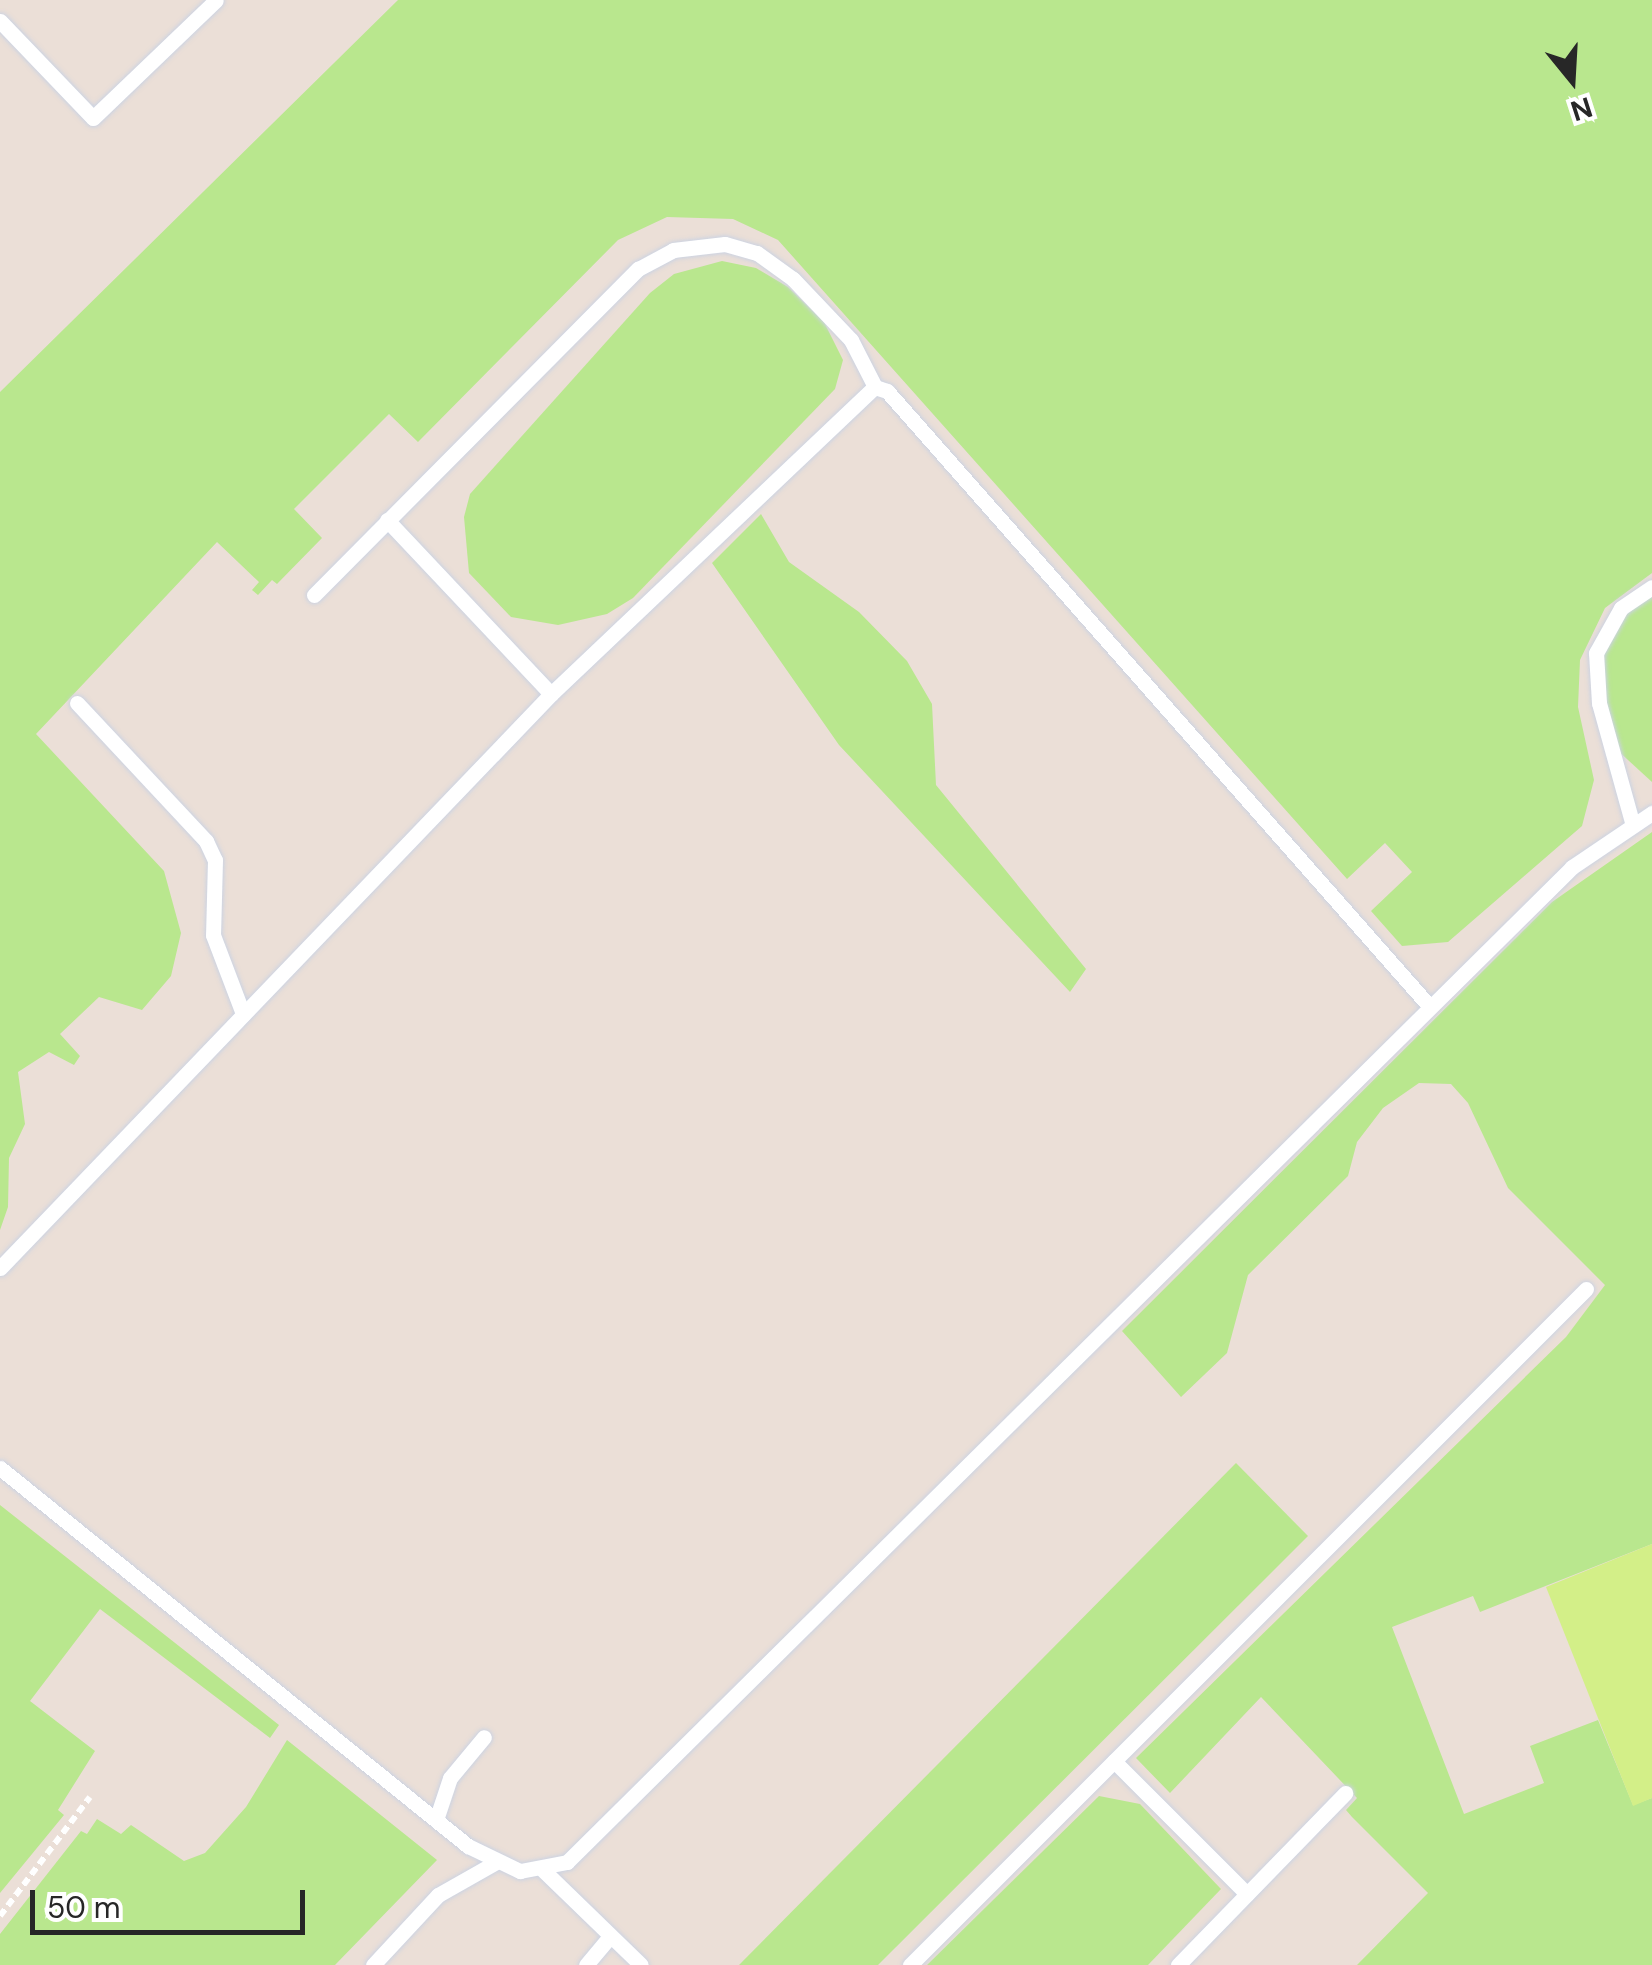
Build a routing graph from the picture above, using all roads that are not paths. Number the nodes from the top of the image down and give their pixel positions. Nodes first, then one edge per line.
1 (216, 0) edge
2 (0, 21) edge
3 (875, 386) junction
4 (388, 520) junction
5 (1652, 588) edge
6 (314, 594) dead end
7 (550, 694) junction
8 (77, 703) dead end
9 (1652, 814) edge
10 (1632, 822) junction
11 (1430, 1006) junction
12 (243, 1014) junction
13 (0, 1268) edge
14 (1586, 1288) dead end
15 (0, 1468) edge
16 (484, 1737) dead end
17 (1114, 1761) junction
18 (1344, 1793) dead end
19 (436, 1820) junction
20 (496, 1862) junction
21 (543, 1870) junction
22 (1247, 1894) junction
23 (610, 1936) junction
24 (373, 1965) edge
25 (586, 1965) edge
26 (641, 1965) edge
27 (910, 1965) edge
28 (1178, 1965) edge

1 - 2 lane
3 - 4 lane
3 - 7 lane
3 - 11 lane
4 - 6 lane
4 - 7 lane
5 - 10 lane
7 - 12 lane
8 - 12 lane
9 - 10 lane
10 - 11 lane
11 - 21 lane
12 - 13 lane
14 - 17 lane
15 - 19 lane
16 - 19 lane
17 - 22 lane
17 - 27 lane
18 - 22 lane
19 - 20 lane
20 - 21 lane
20 - 24 lane
21 - 23 lane
22 - 28 lane
23 - 25 lane
23 - 26 lane

